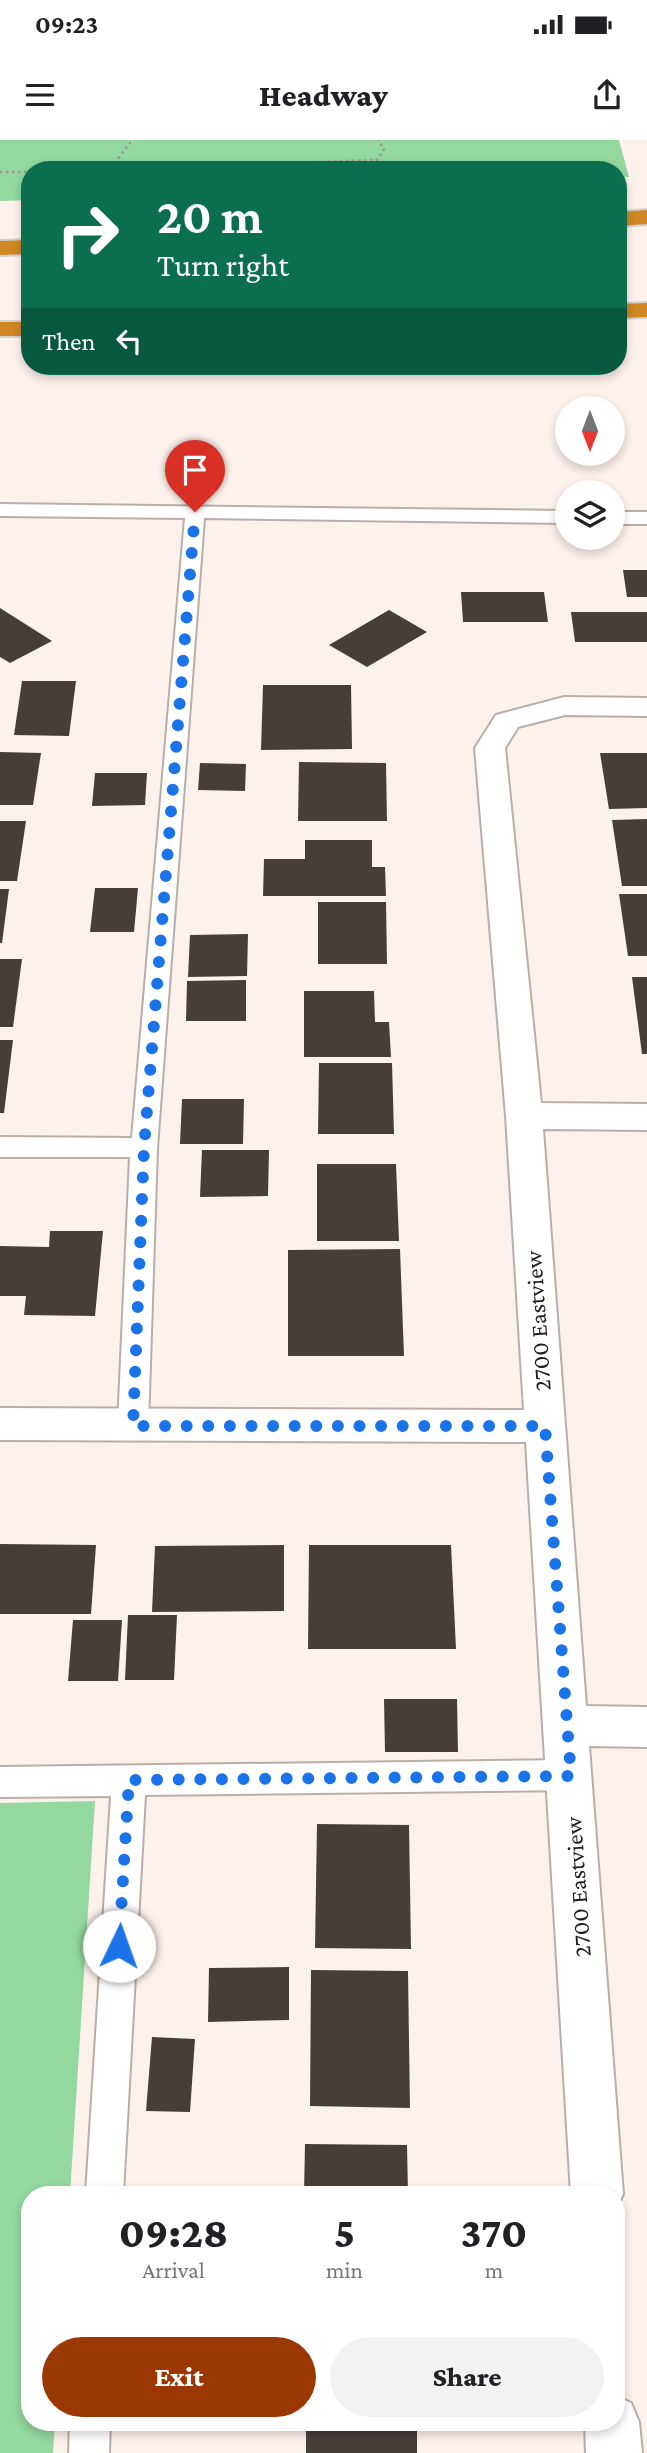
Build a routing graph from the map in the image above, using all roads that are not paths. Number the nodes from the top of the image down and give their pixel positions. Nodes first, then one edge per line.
1 (647, 217) edge
2 (627, 218) edge
3 (647, 236) edge
4 (627, 237) edge
5 (0, 247) edge
6 (21, 247) edge
7 (647, 310) edge
8 (627, 311) edge
9 (0, 329) edge
10 (21, 329) edge
11 (647, 329) edge
12 (627, 330) edge
13 (0, 510) edge
14 (195, 512) junction
15 (555, 517) edge
16 (625, 518) edge
17 (647, 518) edge
18 (647, 707) edge
19 (524, 1116) junction
20 (647, 1117) edge
21 (0, 1147) edge
22 (144, 1148) junction
23 (0, 1424) edge
24 (133, 1426) junction
25 (545, 1426) junction
26 (567, 1726) junction
27 (647, 1727) edge
28 (571, 1776) junction
29 (129, 1780) junction
30 (0, 1782) edge
31 (104, 2186) edge
32 (597, 2186) edge
33 (90, 2431) edge
34 (613, 2431) edge
35 (89, 2453) edge
36 (614, 2453) edge

1 - 2 highway
3 - 4 highway
5 - 6 highway
7 - 8 highway
9 - 10 highway
11 - 12 highway
13 - 14 lane
14 - 15 lane
14 - 22 lane
16 - 17 lane
18 - 19 street, 2700 Eastview
19 - 20 street
19 - 25 street, 2700 Eastview
21 - 22 lane
22 - 24 lane
23 - 24 street
24 - 25 street
25 - 26 street, 2700 Eastview
26 - 27 street
26 - 28 street, 2700 Eastview
28 - 29 lane
28 - 32 street, 2700 Eastview
29 - 30 lane
29 - 31 lane
33 - 35 lane
34 - 36 street

